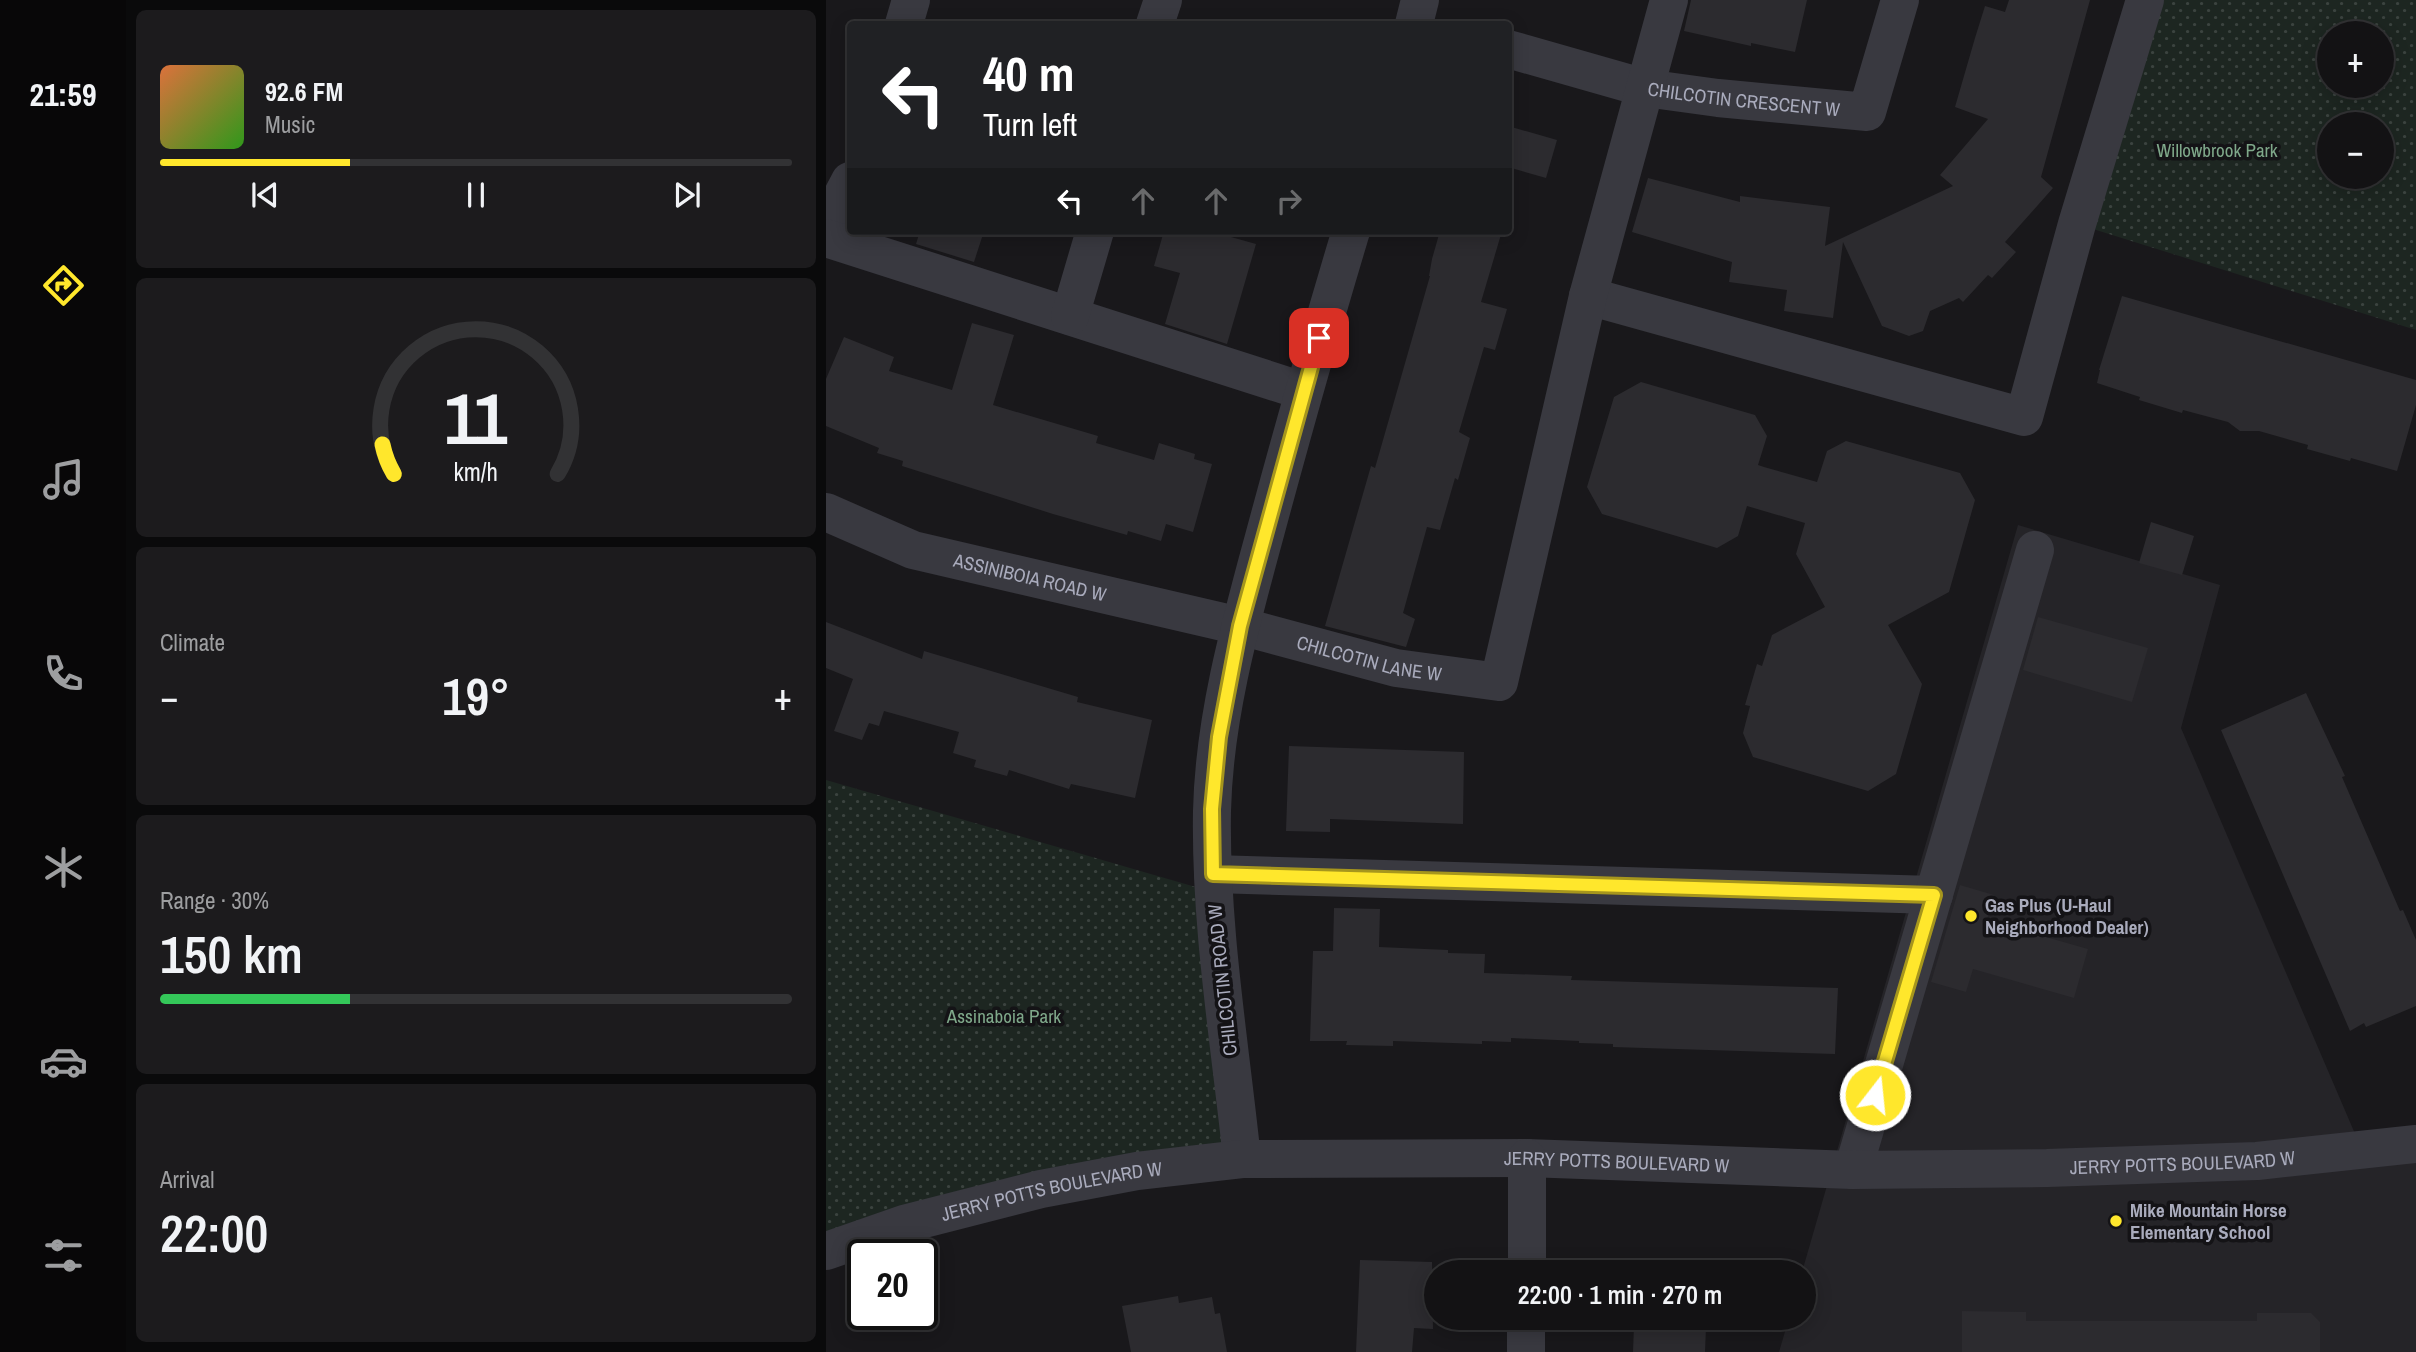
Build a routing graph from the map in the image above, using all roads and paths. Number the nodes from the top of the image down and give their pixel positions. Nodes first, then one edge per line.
1 (911, 0) edge
2 (1163, 0) edge
3 (1669, 0) edge
4 (1900, 0) edge
5 (2145, 0) edge
6 (905, 21) edge
7 (1157, 21) edge
8 (1512, 51) edge
9 (1645, 88) junction
10 (847, 187) edge
11 (826, 226) edge
12 (1094, 235) edge
13 (1350, 235) edge
14 (826, 238) edge
15 (1588, 296) junction
16 (1070, 316) junction
17 (1303, 391) junction
18 (826, 512) edge
19 (2035, 550) dead end
20 (1240, 626) junction
21 (1213, 874) junction
22 (1934, 895) junction
23 (2416, 1144) edge
24 (1242, 1158) junction
25 (1527, 1158) junction
26 (1853, 1170) junction
27 (826, 1251) edge
28 (1527, 1260) edge
29 (1526, 1330) edge
30 (1526, 1352) edge

1 - 6 street
2 - 7 street
3 - 9 street
4 - 9 street, CHILCOTIN CRESCENT W
5 - 15 street
8 - 9 street, CHILCOTIN CRESCENT W
9 - 15 street
10 - 11 street
12 - 16 street
13 - 17 street, CHILCOTIN ROAD W
14 - 16 street
15 - 20 street, CHILCOTIN LANE W
16 - 17 street
17 - 20 street, CHILCOTIN ROAD W
18 - 20 street, ASSINIBOIA ROAD W
19 - 22 street
20 - 21 street, CHILCOTIN ROAD W
21 - 22 street
21 - 24 street, CHILCOTIN ROAD W
22 - 26 street
23 - 26 street, JERRY POTTS BOULEVARD W
24 - 25 street, JERRY POTTS BOULEVARD W
24 - 27 street, JERRY POTTS BOULEVARD W
25 - 26 street, JERRY POTTS BOULEVARD W
25 - 28 street
29 - 30 street

